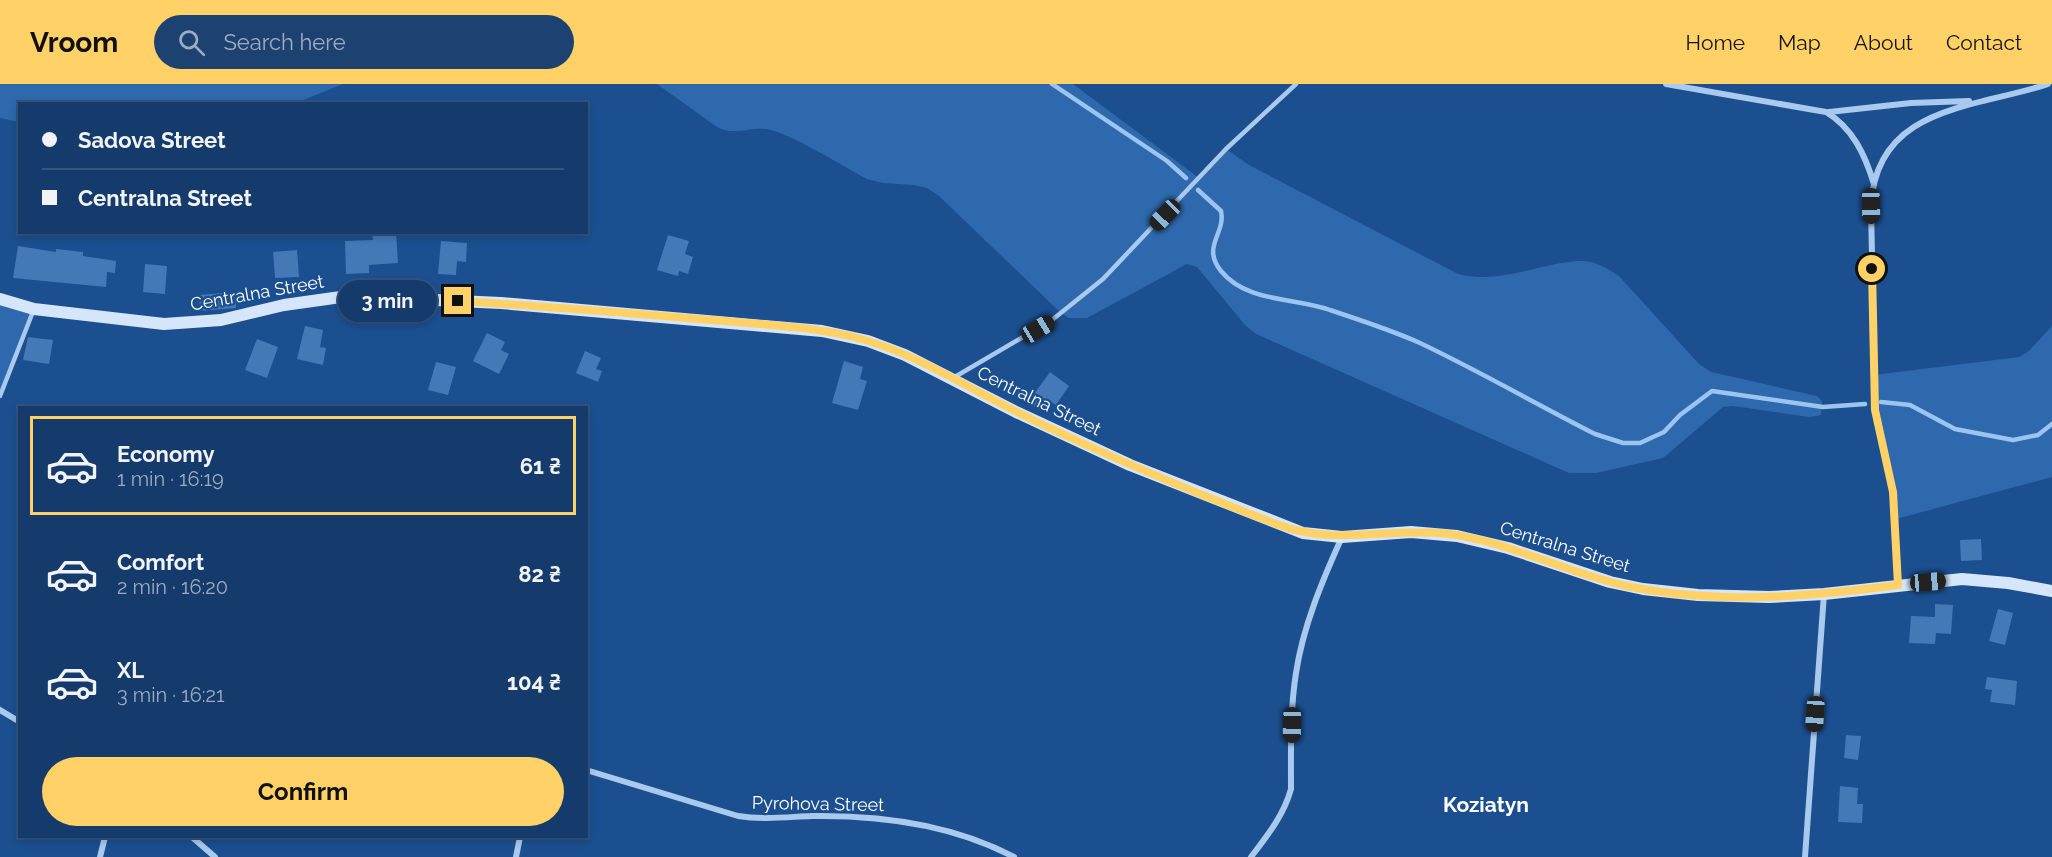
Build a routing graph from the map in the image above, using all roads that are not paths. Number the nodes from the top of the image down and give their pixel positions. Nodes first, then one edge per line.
1 (1296, 84) edge
2 (1666, 84) edge
3 (2048, 84) edge
4 (1987, 100) junction
5 (1826, 112) junction
6 (1874, 184) junction
7 (0, 299) edge
8 (34, 309) junction
9 (953, 378) junction
10 (0, 396) edge
11 (1342, 537) junction
12 (1898, 585) junction
13 (2052, 591) edge
14 (1824, 594) junction
15 (0, 710) edge
16 (18, 721) edge
17 (588, 771) edge
18 (105, 838) edge
19 (193, 838) edge
20 (520, 838) edge
21 (100, 857) edge
22 (215, 857) edge
23 (516, 857) edge
24 (1014, 857) edge
25 (1251, 857) edge
26 (1805, 857) edge

1 - 9 lane
2 - 5 street
3 - 4 street
4 - 5 street
4 - 6 street
5 - 6 street
6 - 12 street
7 - 8 street, Centralna Street
8 - 9 street, Centralna Street
8 - 10 lane
9 - 11 street, Centralna Street
11 - 14 street, Centralna Street
11 - 25 street
12 - 13 street, Centralna Street
12 - 14 street, Centralna Street
14 - 26 street
15 - 16 street
17 - 24 street, Pyrohova Street
18 - 21 street
19 - 22 street
20 - 23 street

